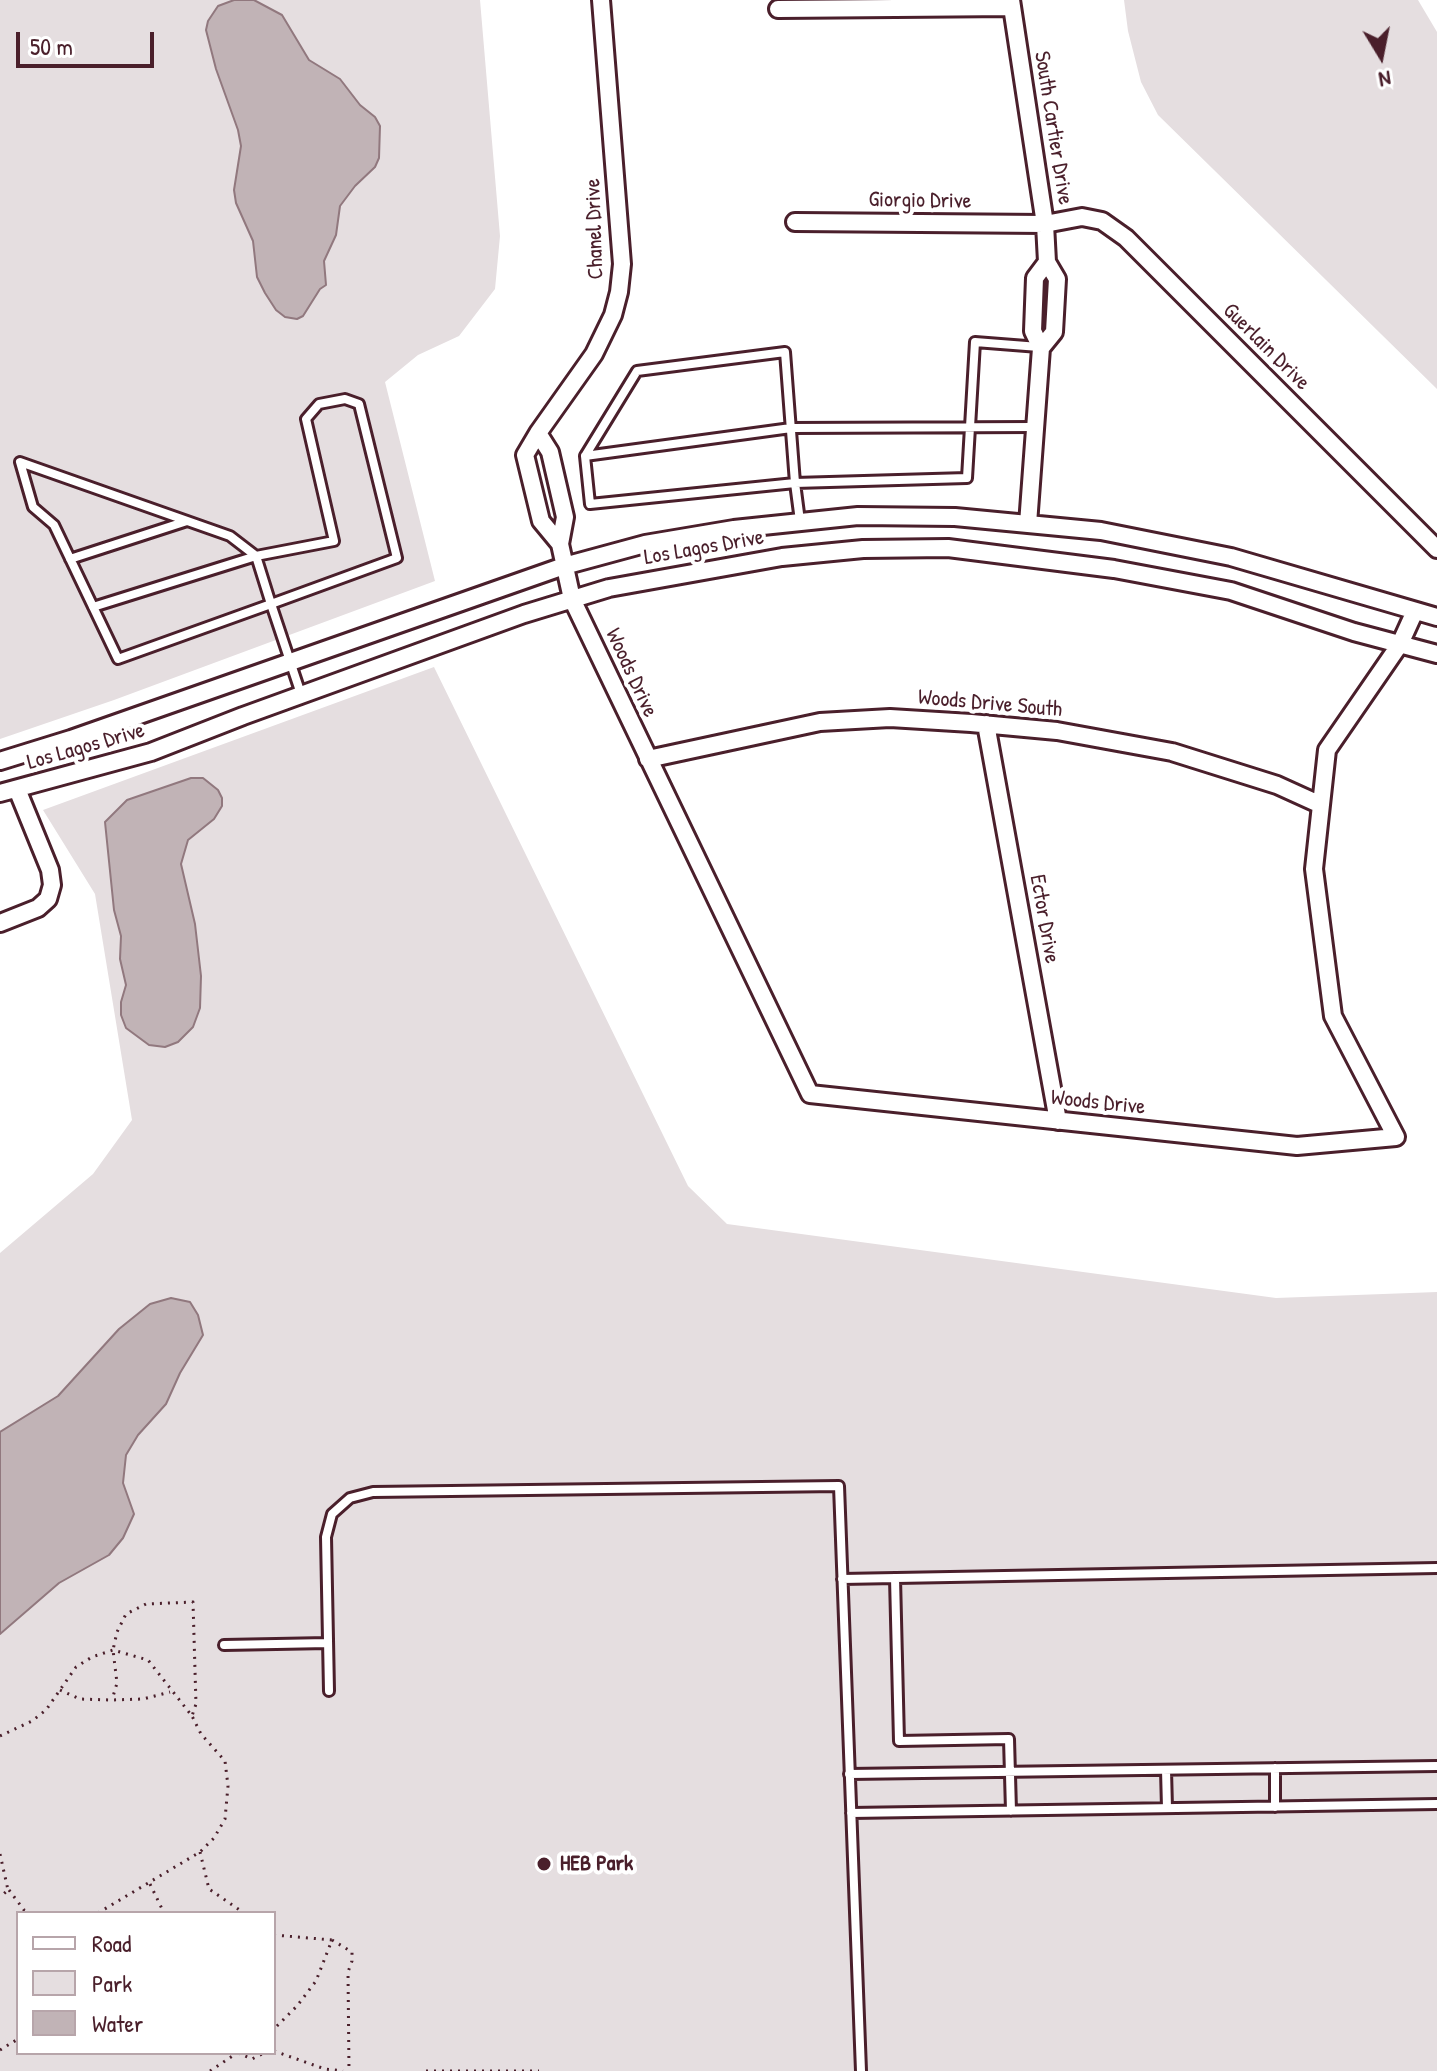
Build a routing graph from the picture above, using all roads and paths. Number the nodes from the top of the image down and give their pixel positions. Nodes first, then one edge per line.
1 (601, 0) edge
2 (1012, 3) edge
3 (778, 9) dead end
4 (795, 222) dead end
5 (1045, 224) junction
6 (1047, 262) junction
7 (1034, 304) junction
8 (1056, 304) junction
9 (1041, 348) junction
10 (971, 427) junction
11 (1035, 427) junction
12 (791, 428) junction
13 (538, 433) junction
14 (585, 456) junction
15 (795, 483) junction
16 (188, 521) junction
17 (800, 522) junction
18 (1028, 524) junction
19 (560, 544) junction
20 (1437, 549) edge
21 (256, 556) junction
22 (70, 559) junction
23 (564, 566) junction
24 (572, 599) junction
25 (271, 604) junction
26 (93, 607) junction
27 (1415, 611) junction
28 (1437, 617) edge
29 (1400, 644) junction
30 (1437, 654) edge
31 (290, 661) junction
32 (301, 694) junction
33 (986, 724) junction
34 (648, 759) junction
35 (0, 761) edge
36 (8, 791) edge
37 (1321, 805) junction
38 (0, 923) edge
39 (1058, 1121) junction
40 (1437, 1568) edge
41 (895, 1578) junction
42 (842, 1579) junction
43 (328, 1643) junction
44 (224, 1645) dead end
45 (113, 1650) junction
46 (60, 1690) junction
47 (171, 1691) junction
48 (329, 1691) dead end
49 (112, 1700) junction
50 (192, 1716) junction
51 (0, 1736) edge
52 (1437, 1766) edge
53 (1275, 1768) junction
54 (1166, 1770) junction
55 (1010, 1772) junction
56 (849, 1774) junction
57 (1437, 1804) edge
58 (1275, 1807) junction
59 (1167, 1808) junction
60 (1011, 1811) junction
61 (851, 1813) junction
62 (200, 1852) junction
63 (0, 1854) edge
64 (150, 1883) junction
65 (8, 1890) junction
66 (0, 1897) edge
67 (26, 1911) edge
68 (101, 1911) edge
69 (163, 1911) edge
70 (241, 1911) edge
71 (276, 1935) edge
72 (332, 1940) junction
73 (276, 2027) edge
74 (276, 2052) edge
75 (234, 2055) edge
76 (210, 2071) edge
77 (343, 2071) edge
78 (349, 2071) edge
79 (426, 2071) edge
80 (539, 2071) edge
81 (861, 2071) edge

1 - 13 street, Chanel Drive
2 - 3 street
2 - 5 street, South Cartier Drive
4 - 5 street, Giorgio Drive
5 - 6 street, South Cartier Drive
5 - 20 street, Guerlain Drive
6 - 7 street, South Cartier Drive
6 - 8 street, South Cartier Drive
7 - 8 street
7 - 9 street, South Cartier Drive
8 - 9 street, South Cartier Drive
9 - 10 lane
9 - 11 street, South Cartier Drive
10 - 11 lane
10 - 12 lane
10 - 15 lane
11 - 18 street, South Cartier Drive
12 - 14 lane
12 - 14 lane
12 - 15 lane
13 - 19 street
13 - 19 street
14 - 15 lane
15 - 17 lane
16 - 21 lane
16 - 22 lane
16 - 22 lane
17 - 18 street, Los Lagos Drive
17 - 23 street, Los Lagos Drive
18 - 27 street, Los Lagos Drive
19 - 23 street, Woods Drive
21 - 25 lane
21 - 25 lane
21 - 26 lane
22 - 26 lane
23 - 24 street, Woods Drive
23 - 31 street, Los Lagos Drive
24 - 29 street, Los Lagos Drive
24 - 32 street, Los Lagos Drive
24 - 34 street, Woods Drive
25 - 26 lane
25 - 31 lane
27 - 28 street, Los Lagos Drive
27 - 29 street, Woods Drive
29 - 30 street, Los Lagos Drive
29 - 37 street, Woods Drive
31 - 32 lane
31 - 35 street, Los Lagos Drive
32 - 36 street, Los Lagos Drive
33 - 34 street, Woods Drive South
33 - 37 street, Woods Drive South
33 - 39 street, Ector Drive
34 - 39 street, Woods Drive
36 - 38 street
37 - 39 street, Woods Drive
40 - 41 lane
41 - 42 lane
41 - 55 lane
42 - 43 lane
42 - 56 lane
43 - 44 lane
43 - 48 lane
45 - 46 path
45 - 47 path
45 - 49 path
45 - 50 path
46 - 49 path
46 - 51 path
47 - 49 path
47 - 50 path
50 - 62 path
52 - 53 lane
53 - 54 lane
53 - 58 lane
54 - 55 lane
54 - 59 lane
55 - 56 lane
55 - 60 lane
56 - 61 lane
57 - 58 lane
58 - 59 lane
59 - 60 lane
60 - 61 lane
61 - 81 lane
62 - 64 path
62 - 70 path
63 - 65 path
64 - 68 path
64 - 69 path
65 - 66 path
65 - 67 path
71 - 72 path
72 - 73 path
72 - 78 path
74 - 77 path
75 - 76 path
79 - 80 path

